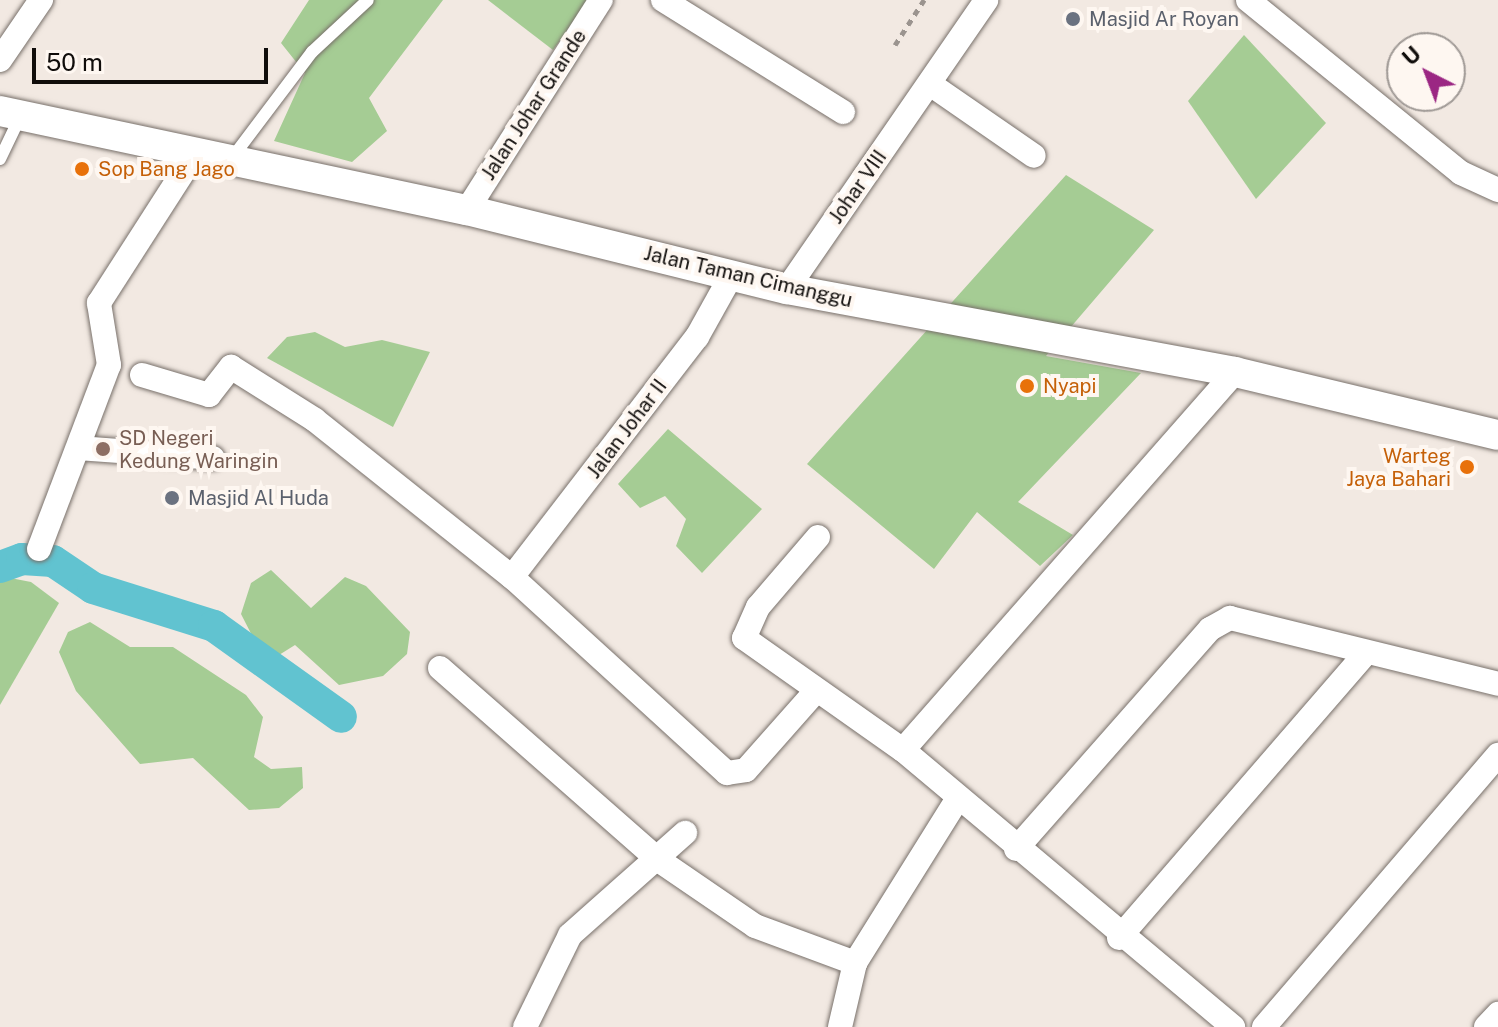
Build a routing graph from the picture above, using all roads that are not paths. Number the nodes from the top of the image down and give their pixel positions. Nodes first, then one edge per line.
1 (41, 0) edge
2 (368, 0) edge
3 (601, 0) edge
4 (663, 0) edge
5 (986, 0) edge
6 (1248, 0) edge
7 (0, 60) edge
8 (930, 84) junction
9 (843, 112) dead end
10 (10, 114) edge
11 (196, 152) junction
12 (1034, 156) dead end
13 (232, 158) junction
14 (0, 159) edge
15 (1498, 190) edge
16 (467, 210) junction
17 (732, 274) junction
18 (787, 289) junction
19 (1235, 372) junction
20 (142, 375) dead end
21 (1498, 435) edge
22 (78, 448) junction
23 (213, 458) dead end
24 (818, 537) dead end
25 (39, 549) dead end
26 (512, 577) junction
27 (1363, 656) junction
28 (440, 668) dead end
29 (1498, 684) edge
30 (816, 691) junction
31 (903, 750) junction
32 (1498, 755) edge
33 (957, 800) junction
34 (685, 833) dead end
35 (1016, 849) junction
36 (660, 861) junction
37 (1119, 938) junction
38 (855, 963) junction
39 (1498, 1014) edge
40 (525, 1027) edge
41 (840, 1027) edge
42 (1233, 1027) edge
43 (1264, 1027) edge
44 (1486, 1027) edge

1 - 7 street
2 - 13 lane
3 - 16 street, Jalan Johar Grande
4 - 9 street
5 - 8 street, Johar VIII
6 - 15 street
8 - 12 street
8 - 18 street, Johar VIII
10 - 11 street, Jalan Taman Cimanggu
10 - 14 lane
11 - 13 street, Jalan Taman Cimanggu
11 - 22 street
13 - 16 street, Jalan Taman Cimanggu
16 - 17 street, Jalan Taman Cimanggu
17 - 18 street, Jalan Taman Cimanggu
17 - 26 street, Jalan Johar II
18 - 19 street, Jalan Taman Cimanggu
19 - 21 street, Jalan Taman Cimanggu
19 - 31 street
20 - 26 street
22 - 23 street
22 - 25 street
24 - 30 street
26 - 30 street
27 - 29 street
27 - 35 street
27 - 37 street
28 - 36 street
30 - 31 street
31 - 33 street
32 - 43 street
33 - 35 street
33 - 38 street
34 - 36 street
35 - 37 street
36 - 38 street
36 - 40 street
37 - 42 street
38 - 41 street
39 - 44 street

